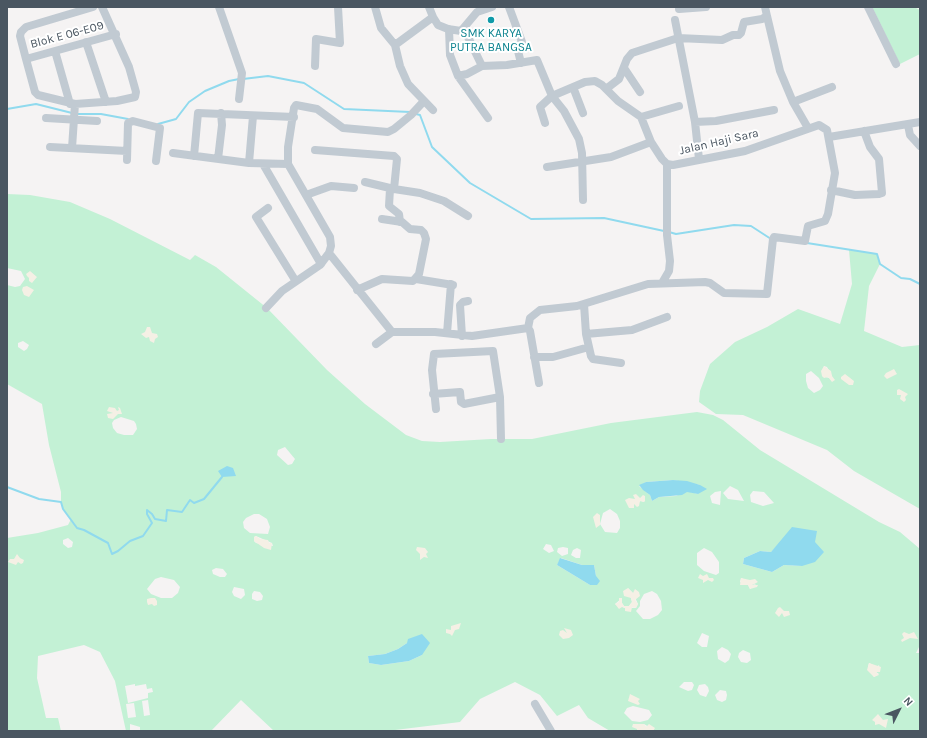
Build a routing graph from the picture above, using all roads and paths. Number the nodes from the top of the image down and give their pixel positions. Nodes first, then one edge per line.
1 (93, 7) edge
2 (102, 7) edge
3 (219, 7) edge
4 (338, 7) edge
5 (375, 7) edge
6 (429, 7) edge
7 (492, 7) edge
8 (509, 7) edge
9 (706, 7) edge
10 (765, 7) edge
11 (868, 7) edge
12 (679, 9) dead end
13 (767, 16) junction
14 (433, 18) junction
15 (675, 20) dead end
16 (449, 29) junction
17 (461, 31) junction
18 (116, 34) junction
19 (678, 38) junction
20 (86, 42) junction
21 (395, 44) junction
22 (55, 51) junction
23 (26, 59) junction
24 (521, 63) junction
25 (896, 64) dead end
26 (315, 66) dead end
27 (482, 66) junction
28 (624, 68) junction
29 (458, 76) junction
30 (573, 87) junction
31 (832, 87) dead end
32 (606, 89) junction
33 (640, 92) dead end
34 (552, 96) junction
35 (239, 99) dead end
36 (424, 101) junction
37 (106, 102) junction
38 (793, 102) junction
39 (679, 106) dead end
40 (73, 110) junction
41 (433, 110) dead end
42 (774, 110) dead end
43 (220, 113) junction
44 (583, 113) dead end
45 (253, 116) junction
46 (294, 117) junction
47 (641, 117) junction
48 (46, 118) dead end
49 (488, 118) dead end
50 (97, 121) dead end
51 (545, 122) dead end
52 (695, 122) junction
53 (920, 122) edge
54 (908, 125) junction
55 (808, 128) junction
56 (864, 131) junction
57 (829, 137) junction
58 (651, 142) junction
59 (920, 146) edge
60 (50, 147) dead end
61 (72, 148) junction
62 (315, 150) dead end
63 (127, 151) junction
64 (173, 153) dead end
65 (194, 156) junction
66 (699, 159) junction
67 (127, 160) dead end
68 (218, 160) junction
69 (156, 161) dead end
70 (582, 161) junction
71 (249, 163) junction
72 (263, 164) junction
73 (288, 164) junction
74 (667, 164) junction
75 (547, 167) dead end
76 (365, 182) dead end
77 (354, 188) dead end
78 (392, 189) junction
79 (831, 190) junction
80 (306, 195) junction
81 (583, 200) dead end
82 (268, 208) dead end
83 (468, 216) dead end
84 (382, 219) dead end
85 (400, 222) junction
86 (329, 253) junction
87 (321, 264) junction
88 (416, 279) junction
89 (295, 280) junction
90 (662, 283) junction
91 (357, 290) junction
92 (468, 302) dead end
93 (584, 304) junction
94 (266, 308) dead end
95 (667, 317) dead end
96 (528, 328) junction
97 (392, 332) junction
98 (447, 333) junction
99 (586, 334) junction
100 (462, 336) junction
101 (376, 344) dead end
102 (589, 347) junction
103 (534, 357) junction
104 (620, 363) dead end
105 (539, 384) dead end
106 (433, 394) junction
107 (500, 396) junction
108 (436, 409) dead end
109 (501, 439) dead end
110 (535, 704) dead end
111 (551, 731) edge

1 - 23 street
2 - 18 street
3 - 35 street
4 - 26 street
5 - 21 street
6 - 14 street
7 - 17 street
8 - 24 street
9 - 12 street
10 - 13 street
11 - 25 street
13 - 19 street
13 - 38 street
14 - 16 street
14 - 21 street
15 - 19 street
16 - 17 street
16 - 29 street
17 - 27 street
18 - 20 street, Blok E 06-E09
18 - 37 street
19 - 28 street
19 - 52 street
20 - 22 street, Blok E 06-E09
20 - 37 street
21 - 36 street
22 - 23 street, Blok E 06-E09
22 - 40 street
23 - 40 street
24 - 27 street
24 - 34 street
27 - 29 street
28 - 32 street
28 - 33 street
29 - 49 street
30 - 32 street
30 - 34 street
30 - 44 street
31 - 38 street
32 - 47 street
34 - 51 street
34 - 70 street
36 - 41 street
36 - 46 street
37 - 40 street
38 - 55 street
39 - 47 street
40 - 48 street
40 - 50 street
40 - 61 street
42 - 52 street
43 - 45 street
43 - 65 street
43 - 68 street
45 - 46 street
45 - 71 street
46 - 73 street
47 - 58 street, Jalan Haji Sara
52 - 66 street
53 - 54 street
54 - 56 street
54 - 59 street
55 - 57 street, Jalan Haji Sara
55 - 66 street, Jalan Haji Sara
56 - 57 street
56 - 79 street
57 - 79 street
58 - 70 street
58 - 74 street, Jalan Haji Sara
60 - 61 street
61 - 63 street
62 - 78 street
63 - 67 street
63 - 69 street
64 - 65 street
65 - 68 street
66 - 74 street, Jalan Haji Sara
68 - 71 street
70 - 75 street
70 - 81 street
71 - 72 street
72 - 73 street
72 - 87 street
73 - 80 street
74 - 90 street
76 - 78 street
77 - 80 street
78 - 83 street
78 - 85 street
79 - 90 street
80 - 86 street
82 - 89 street
84 - 85 street
85 - 88 street
86 - 87 street
86 - 91 street
87 - 89 street
88 - 91 street
88 - 98 street
89 - 94 street
90 - 93 street
91 - 97 street
92 - 100 street
93 - 96 street
93 - 99 street
95 - 99 street
96 - 100 street
96 - 103 street
97 - 98 street
97 - 101 street
98 - 100 street
99 - 102 street
102 - 103 street
102 - 104 street
103 - 105 street
106 - 107 street
106 - 107 street
106 - 108 street
107 - 109 street
110 - 111 street

